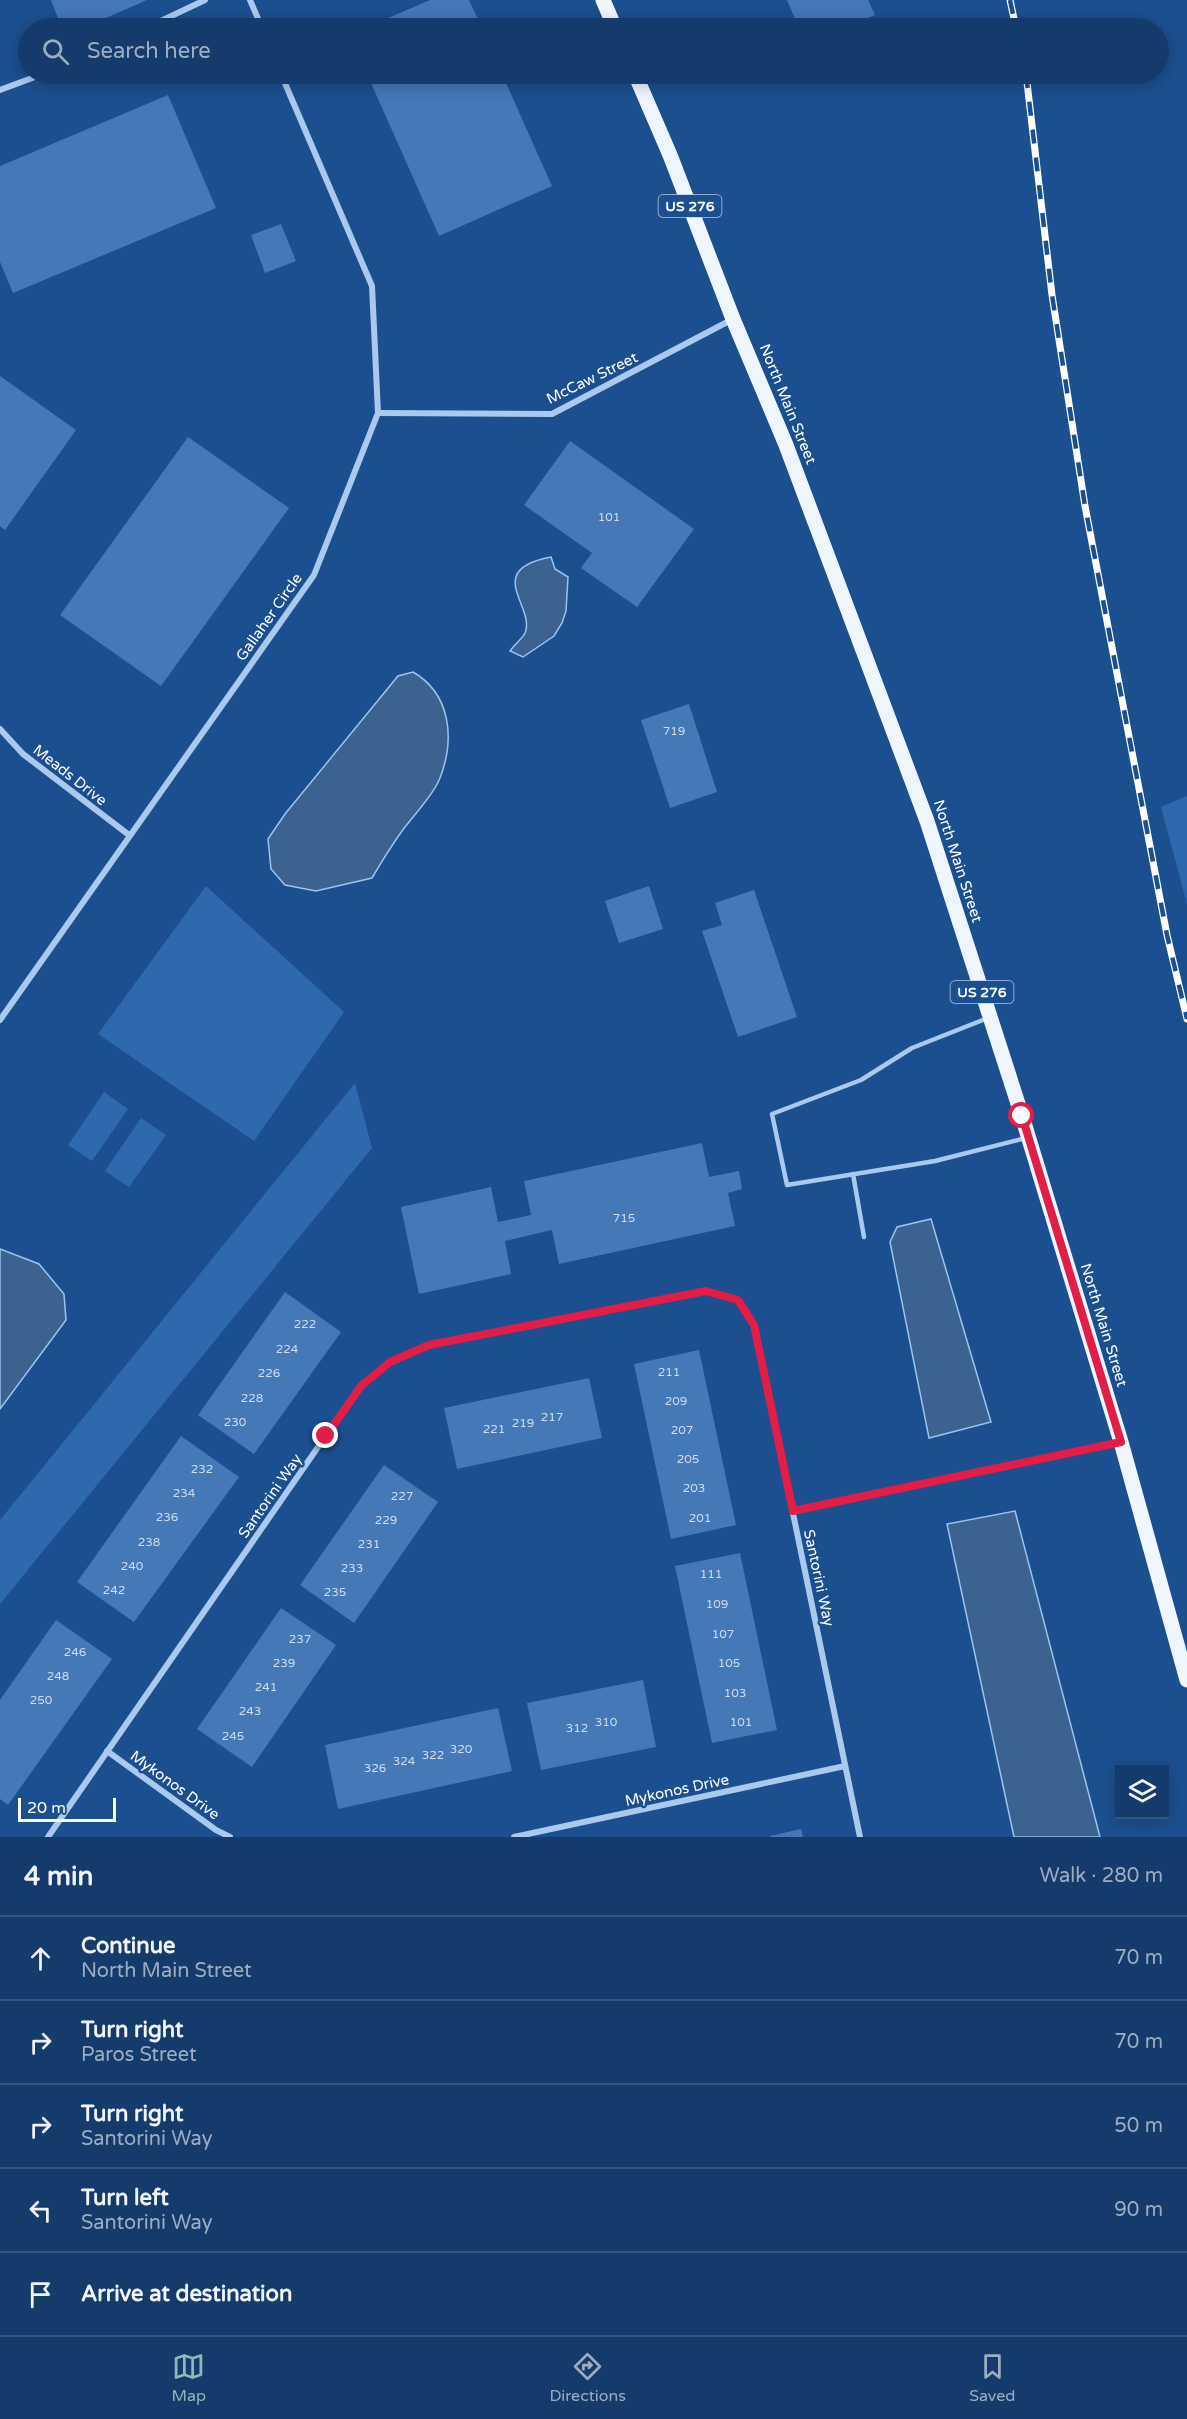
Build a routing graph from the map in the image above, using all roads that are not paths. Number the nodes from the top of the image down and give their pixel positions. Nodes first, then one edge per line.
1 (205, 0) edge
2 (250, 0) edge
3 (603, 0) edge
4 (167, 18) edge
5 (258, 18) edge
6 (611, 18) edge
7 (18, 83) edge
8 (285, 84) edge
9 (639, 84) edge
10 (0, 90) edge
11 (733, 319) junction
12 (378, 413) junction
13 (0, 729) edge
14 (129, 835) junction
15 (990, 1017) junction
16 (0, 1020) edge
17 (1029, 1138) junction
18 (853, 1174) junction
19 (864, 1237) dead end
20 (1121, 1442) junction
21 (793, 1511) junction
22 (1187, 1680) edge
23 (107, 1751) junction
24 (845, 1766) junction
25 (48, 1837) edge
26 (230, 1837) edge
27 (514, 1837) edge
28 (860, 1837) edge

1 - 4 street
2 - 5 street
3 - 6 main road
7 - 10 street
8 - 12 street, Gallaher Circle
9 - 11 main road, North Main Street / US 276
11 - 12 street, McCaw Street
11 - 15 main road, North Main Street / US 276
12 - 14 street, Gallaher Circle
13 - 14 street, Meads Drive
14 - 16 street, Gallaher Circle
15 - 17 main road, North Main Street / US 276
15 - 18 lane
17 - 18 lane
17 - 20 main road, North Main Street / US 276
18 - 19 lane
20 - 21 street
20 - 22 main road, North Main Street / US 276
21 - 23 street, Santorini Way
21 - 24 street, Santorini Way
23 - 25 street, Santorini Way
23 - 26 street, Mykonos Drive
24 - 27 street, Mykonos Drive
24 - 28 street, Santorini Way

